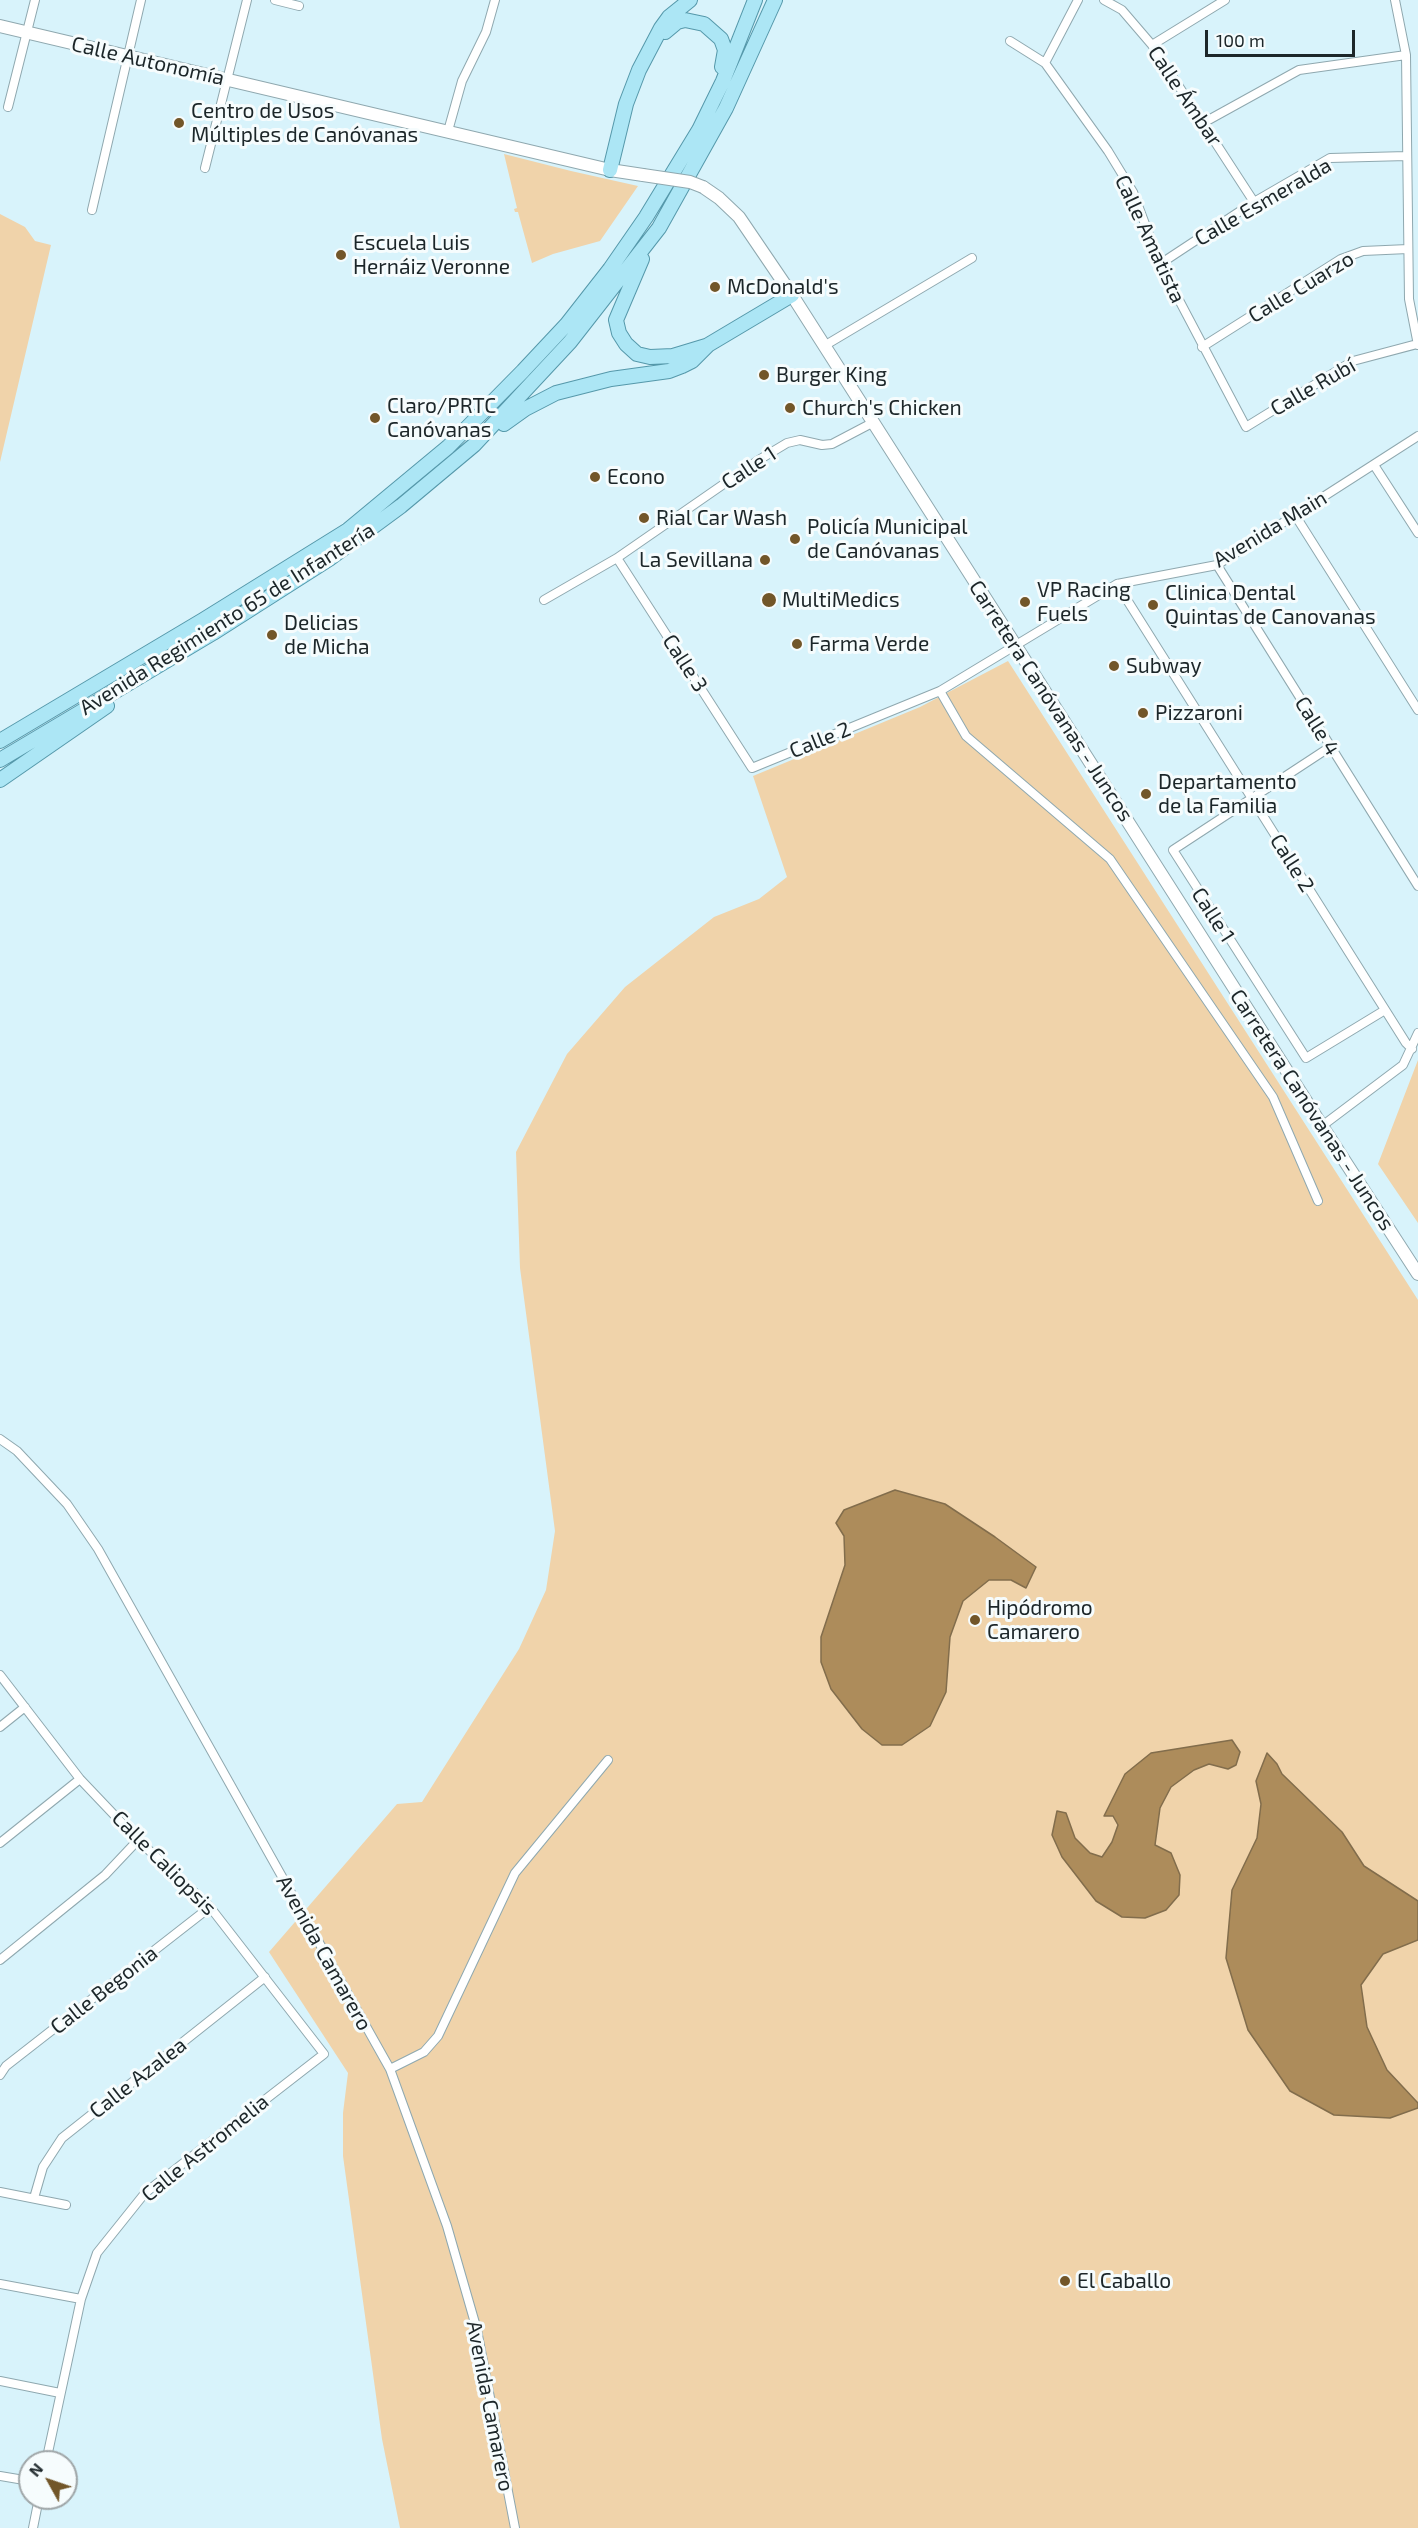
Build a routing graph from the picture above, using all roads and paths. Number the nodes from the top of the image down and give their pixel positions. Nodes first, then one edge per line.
1 (35, 0) edge
2 (141, 0) edge
3 (247, 0) edge
4 (275, 0) edge
5 (495, 0) edge
6 (690, 0) edge
7 (755, 0) edge
8 (775, 0) edge
9 (1078, 0) edge
10 (1104, 0) edge
11 (1225, 0) edge
12 (1395, 0) edge
13 (299, 6) dead end
14 (0, 26) edge
15 (28, 33) junction
16 (1010, 41) dead end
17 (1152, 45) junction
18 (651, 46) junction
19 (1406, 55) junction
20 (128, 57) junction
21 (1045, 63) junction
22 (227, 81) junction
23 (723, 81) junction
24 (8, 107) dead end
25 (1203, 123) junction
26 (448, 131) junction
27 (1407, 156) junction
28 (205, 168) dead end
29 (610, 170) junction
30 (1254, 202) junction
31 (92, 210) dead end
32 (646, 246) junction
33 (1408, 249) junction
34 (972, 258) dead end
35 (1160, 264) junction
36 (792, 295) junction
37 (708, 345) junction
38 (1418, 345) edge
39 (824, 346) junction
40 (1202, 347) junction
41 (872, 423) junction
42 (1246, 427) joint
43 (1418, 436) edge
44 (474, 445) junction
45 (1374, 465) junction
46 (1295, 515) junction
47 (1418, 533) edge
48 (617, 558) junction
49 (1217, 565) junction
50 (1117, 584) junction
51 (544, 600) dead end
52 (1016, 645) junction
53 (151, 670) junction
54 (940, 691) junction
55 (1418, 710) edge
56 (0, 741) edge
57 (1330, 747) junction
58 (0, 760) edge
59 (752, 768) joint
60 (0, 780) edge
61 (1251, 797) junction
62 (1418, 886) edge
63 (1385, 1010) junction
64 (1418, 1033) edge
65 (1412, 1049) junction
66 (1322, 1126) junction
67 (1318, 1201) dead end
68 (1418, 1274) edge
69 (0, 1439) edge
70 (0, 1675) edge
71 (25, 1707) junction
72 (0, 1726) edge
73 (608, 1760) dead end
74 (80, 1779) junction
75 (138, 1840) junction
76 (0, 1843) edge
77 (210, 1907) junction
78 (0, 1960) edge
79 (265, 1977) junction
80 (324, 2054) joint
81 (390, 2069) junction
82 (0, 2075) edge
83 (0, 2192) edge
84 (34, 2198) junction
85 (66, 2205) dead end
86 (0, 2284) edge
87 (81, 2299) junction
88 (0, 2381) edge
89 (60, 2393) junction
90 (48, 2450) edge
91 (0, 2476) edge
92 (18, 2479) edge
93 (37, 2510) edge
94 (33, 2528) edge
95 (515, 2528) edge

1 - 15 street
2 - 20 street
3 - 22 street
4 - 13 street
5 - 26 street
6 - 18 main road
7 - 23 main road, Avenida Regimiento 65 de Infantería
8 - 32 main road, Avenida Regimiento 65 de Infantería
9 - 21 street
10 - 17 street, Calle Ámbar
11 - 17 street
12 - 19 street
14 - 15 main road, Calle Autonomía
15 - 20 main road, Calle Autonomía
15 - 24 street
16 - 21 street, Calle Amatista
17 - 25 street, Calle Ámbar
18 - 23 main road
18 - 29 main road
19 - 25 street
19 - 27 street
20 - 22 main road, Calle Autonomía
20 - 31 street
21 - 35 street, Calle Amatista
22 - 26 main road, Calle Autonomía
22 - 28 street
23 - 56 main road, Avenida Regimiento 65 de Infantería
25 - 30 street, Calle Ámbar
26 - 29 main road, Calle Autonomía
27 - 30 street, Calle Esmeralda
27 - 33 street
29 - 36 main road, Carretera Canóvanas - Juncos, bridge
30 - 35 street, Calle Esmeralda
32 - 37 main road
32 - 44 main road, Avenida Regimiento 65 de Infantería
33 - 38 street
33 - 40 street, Calle Cuarzo
34 - 39 street
35 - 40 street, Calle Amatista
36 - 37 main road
36 - 39 main road, Carretera Canóvanas - Juncos
37 - 44 main road
38 - 42 street, Calle Rubí
39 - 41 main road, Carretera Canóvanas - Juncos
40 - 42 street, Calle Amatista
41 - 48 street, Calle 1
41 - 52 main road, Carretera Canóvanas - Juncos
43 - 45 street, Avenida Main
44 - 53 main road, Avenida Regimiento 65 de Infantería
45 - 46 street, Avenida Main
45 - 47 street
46 - 49 street, Avenida Main
46 - 55 street
48 - 51 street, Calle 1
48 - 59 street, Calle 3
49 - 50 street, Avenida Main
49 - 57 street, Calle 4
50 - 52 street, Avenida Main
50 - 61 street, Calle 2
52 - 54 street, Calle 2
52 - 66 main road, Carretera Canóvanas - Juncos
53 - 58 main road, Avenida Regimiento 65 de Infantería
53 - 60 main road
54 - 59 street, Calle 2
54 - 67 street
57 - 61 street, Calle 1
57 - 62 street, Calle 4
61 - 63 street, Calle 2
61 - 63 street, Calle 1
63 - 65 street, Calle 2
64 - 65 street
65 - 66 street
66 - 68 main road, Carretera Canóvanas - Juncos
69 - 81 street, Avenida Camarero
70 - 71 street, Calle Caliopsis
71 - 72 street
71 - 74 street, Calle Caliopsis
73 - 81 street
74 - 75 street, Calle Caliopsis
74 - 76 street
75 - 77 street, Calle Caliopsis
75 - 78 street
77 - 79 street, Calle Caliopsis
77 - 82 street, Calle Begonia
79 - 80 street, Calle Caliopsis
79 - 84 street, Calle Azalea
80 - 87 street, Calle Astromelia
81 - 95 street, Avenida Camarero
83 - 84 street
84 - 85 street
86 - 87 street
87 - 89 street, Calle Astromelia
88 - 89 street
89 - 90 street, Calle Astromelia
91 - 92 street
93 - 94 street

